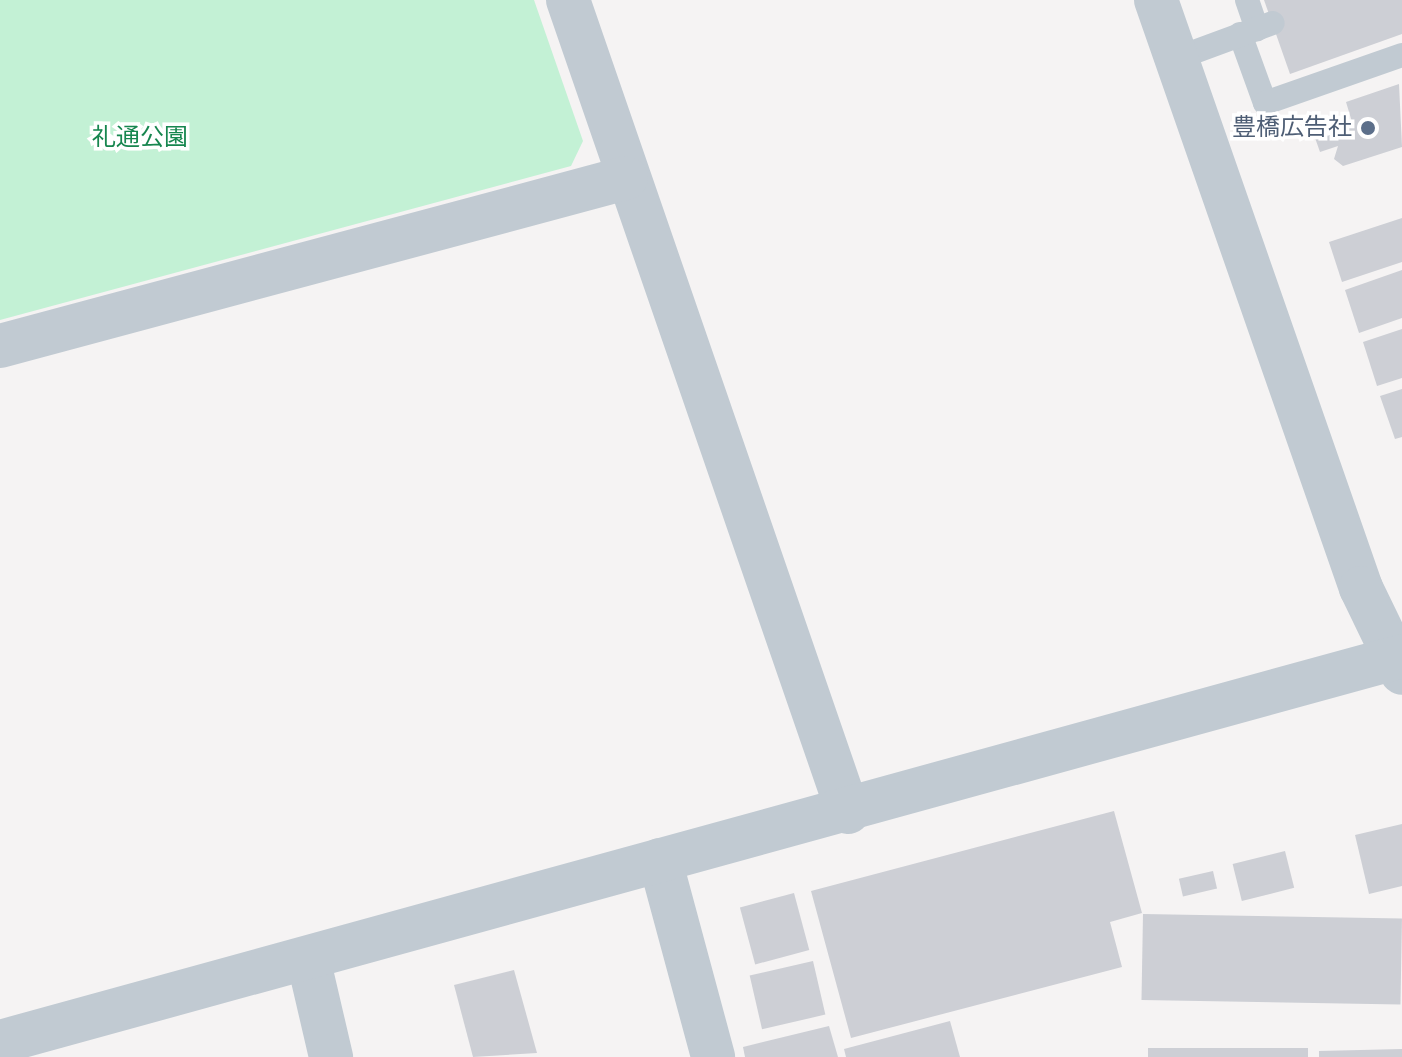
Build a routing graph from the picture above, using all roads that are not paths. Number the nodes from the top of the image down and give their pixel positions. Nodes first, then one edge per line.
1 (568, 0) edge
2 (1156, 0) edge
3 (1247, 0) edge
4 (1257, 29) junction
5 (1402, 55) edge
6 (1175, 59) junction
7 (626, 178) junction
8 (0, 346) edge
9 (1399, 663) edge
10 (848, 812) junction
11 (660, 860) junction
12 (308, 958) junction
13 (0, 1042) edge
14 (331, 1057) edge
15 (713, 1057) edge

1 - 7 street
2 - 6 street
3 - 4 lane
4 - 5 lane
4 - 6 lane
6 - 9 street
7 - 8 street
7 - 10 street
9 - 10 street
10 - 11 street
11 - 12 street
11 - 15 street
12 - 13 street
12 - 14 street

